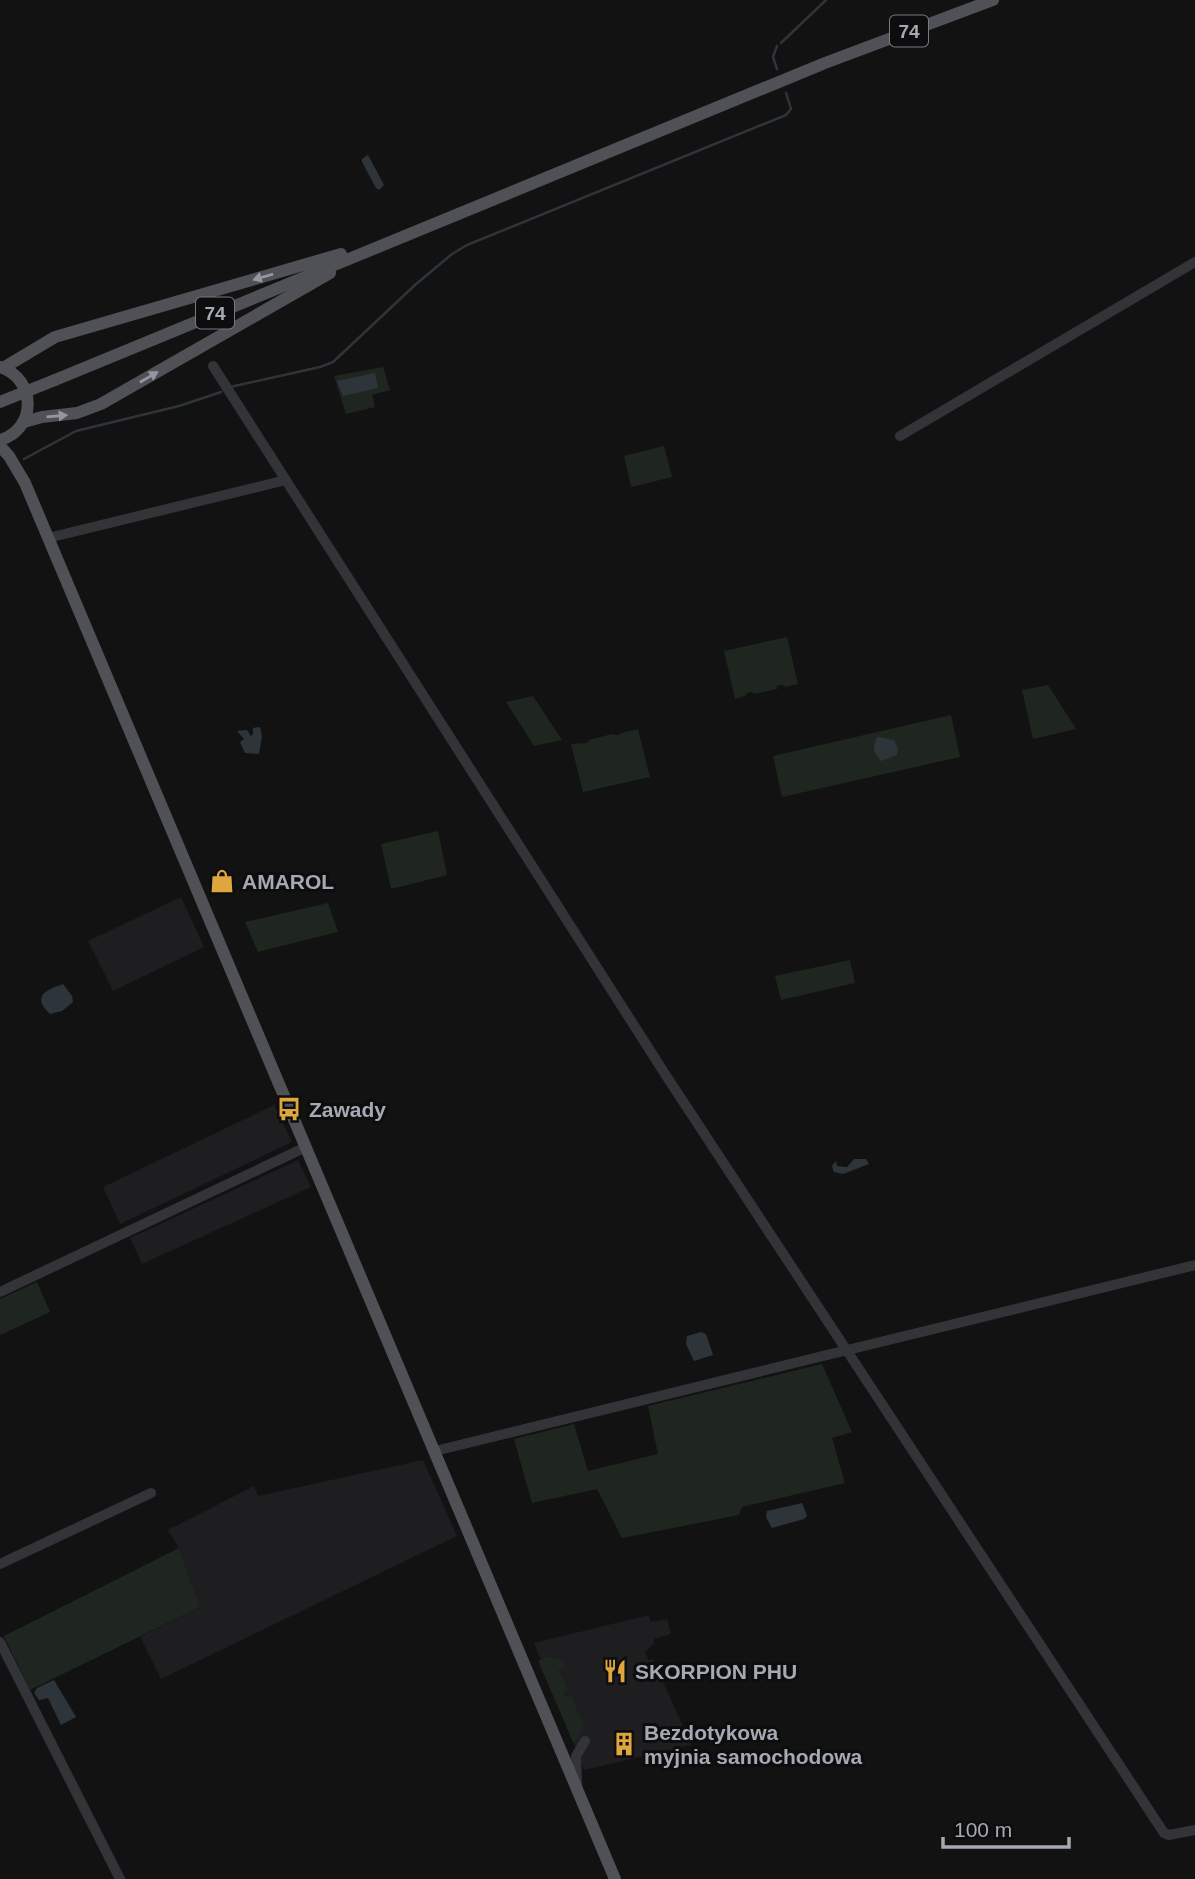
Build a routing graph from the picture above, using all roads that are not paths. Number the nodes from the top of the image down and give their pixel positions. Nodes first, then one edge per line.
1 (993, 0) edge
2 (376, 247) junction
3 (1195, 262) edge
4 (213, 366) dead end
5 (1, 368) edge
6 (0, 402) edge
7 (20, 427) junction
8 (900, 436) dead end
9 (0, 440) edge
10 (0, 446) edge
11 (286, 480) junction
12 (24, 483) junction
13 (48, 538) junction
14 (306, 1147) junction
15 (1195, 1265) edge
16 (0, 1292) edge
17 (848, 1351) junction
18 (435, 1451) junction
19 (151, 1493) dead end
20 (0, 1564) edge
21 (0, 1642) edge
22 (585, 1741) dead end
23 (578, 1789) junction
24 (1195, 1830) edge
25 (120, 1879) edge
26 (615, 1879) edge

1 - 2 main road, 74
2 -> 5 main road
2 - 6 main road, 74, bridge
7 -> 2 main road
3 - 8 street
4 - 11 street
5 - 7 main road
7 - 9 main road
7 - 12 main road
10 - 12 main road
11 - 13 street
11 - 17 street
12 - 13 main road
13 - 14 main road
14 - 16 street
14 - 18 main road
15 - 17 street
17 - 18 street
17 - 24 street
18 - 23 main road
19 - 20 street
21 - 25 street
22 - 23 street
23 - 26 main road

